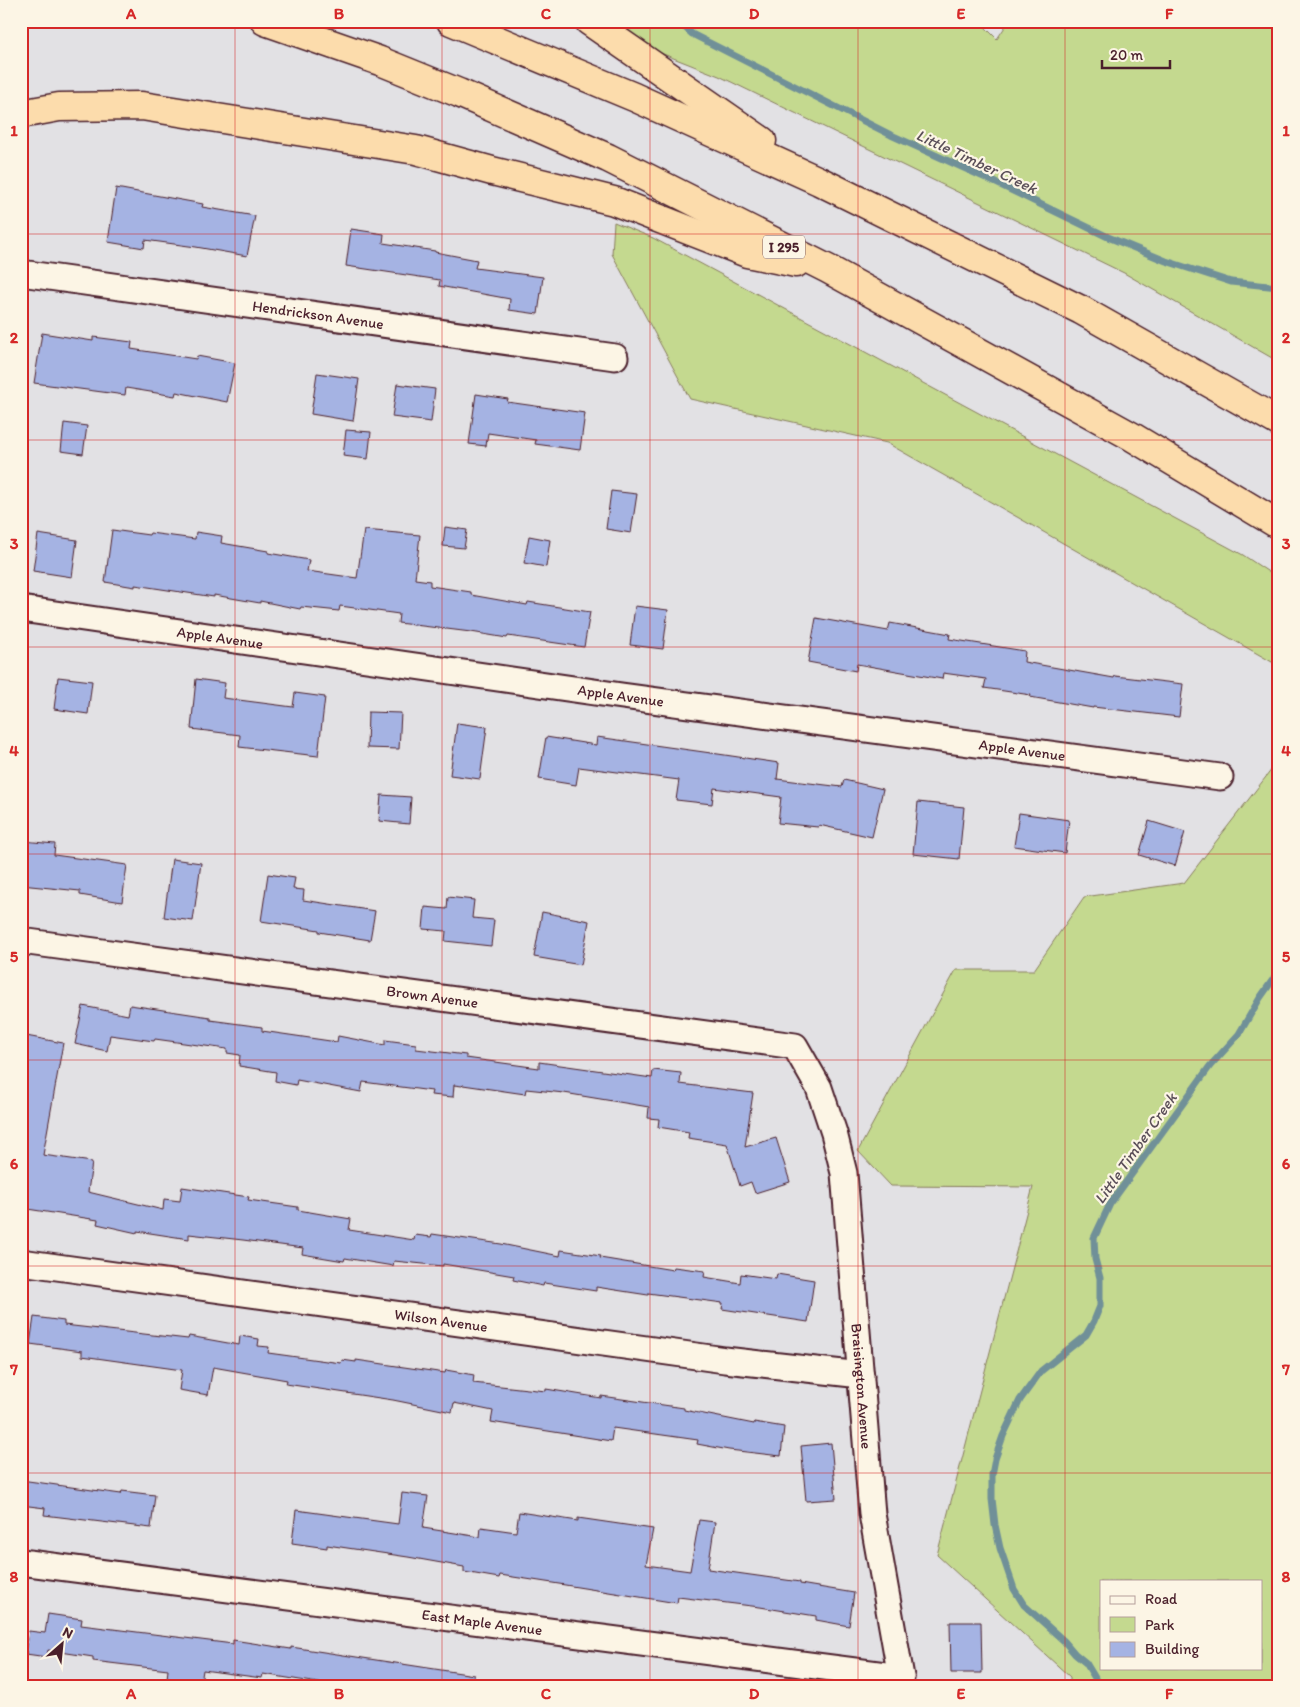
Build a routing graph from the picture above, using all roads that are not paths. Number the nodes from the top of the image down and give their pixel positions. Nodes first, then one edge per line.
1 (265, 21) edge
2 (451, 21) edge
3 (589, 21) edge
4 (21, 114) edge
5 (819, 181) junction
6 (828, 269) junction
7 (21, 273) edge
8 (615, 357) dead end
9 (1279, 422) edge
10 (1279, 525) edge
11 (21, 609) edge
12 (1220, 777) dead end
13 (21, 941) edge
14 (819, 1088) joint
15 (21, 1262) edge
16 (861, 1375) junction
17 (21, 1562) edge
18 (901, 1681) edge

1 - 6 highway, I 295
2 - 5 highway
3 - 5 highway
4 - 6 highway
5 - 9 highway
6 - 10 highway, I 295
7 - 8 street, Hendrickson Avenue
11 - 12 street, Apple Avenue
13 - 14 street, Brown Avenue
14 - 16 street, Braisington Avenue
15 - 16 street, Wilson Avenue
16 - 18 street, Braisington Avenue
17 - 18 street, East Maple Avenue

